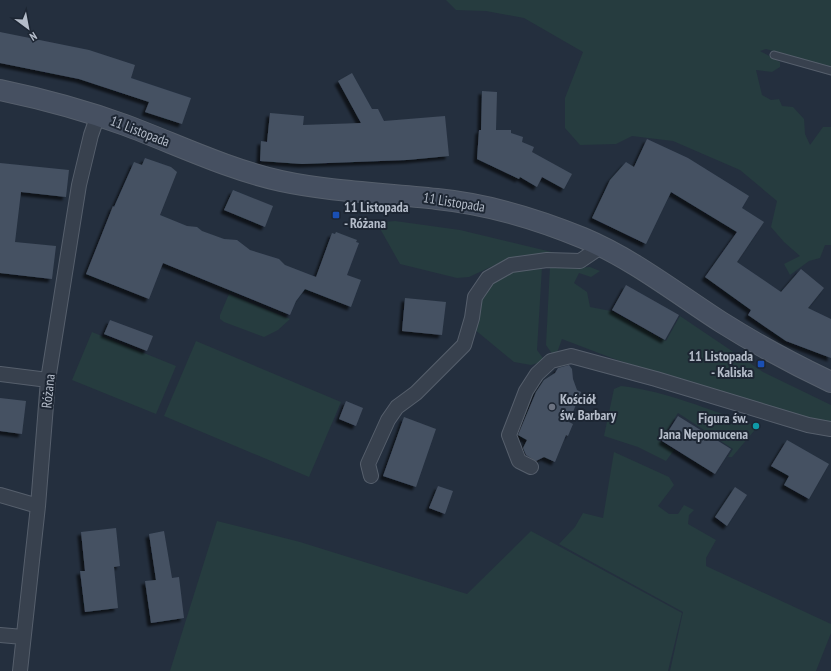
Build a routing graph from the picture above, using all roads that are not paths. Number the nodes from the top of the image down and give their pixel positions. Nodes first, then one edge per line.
1 (774, 54) dead end
2 (831, 71) edge
3 (0, 90) edge
4 (98, 116) junction
5 (602, 246) junction
6 (0, 374) edge
7 (48, 380) junction
8 (831, 382) edge
9 (831, 429) edge
10 (531, 467) dead end
11 (371, 476) dead end
12 (0, 495) edge
13 (38, 506) junction
14 (0, 636) edge
15 (23, 637) junction
16 (20, 671) edge

1 - 2 lane
3 - 4 main road, 11 Listopada
4 - 5 main road, 11 Listopada
4 - 7 street, Różana
5 - 8 main road, 11 Listopada
5 - 11 street
6 - 7 street
7 - 13 street, Różana
9 - 10 street
12 - 13 street
13 - 15 street, Różana
14 - 15 street
15 - 16 street, Różana

